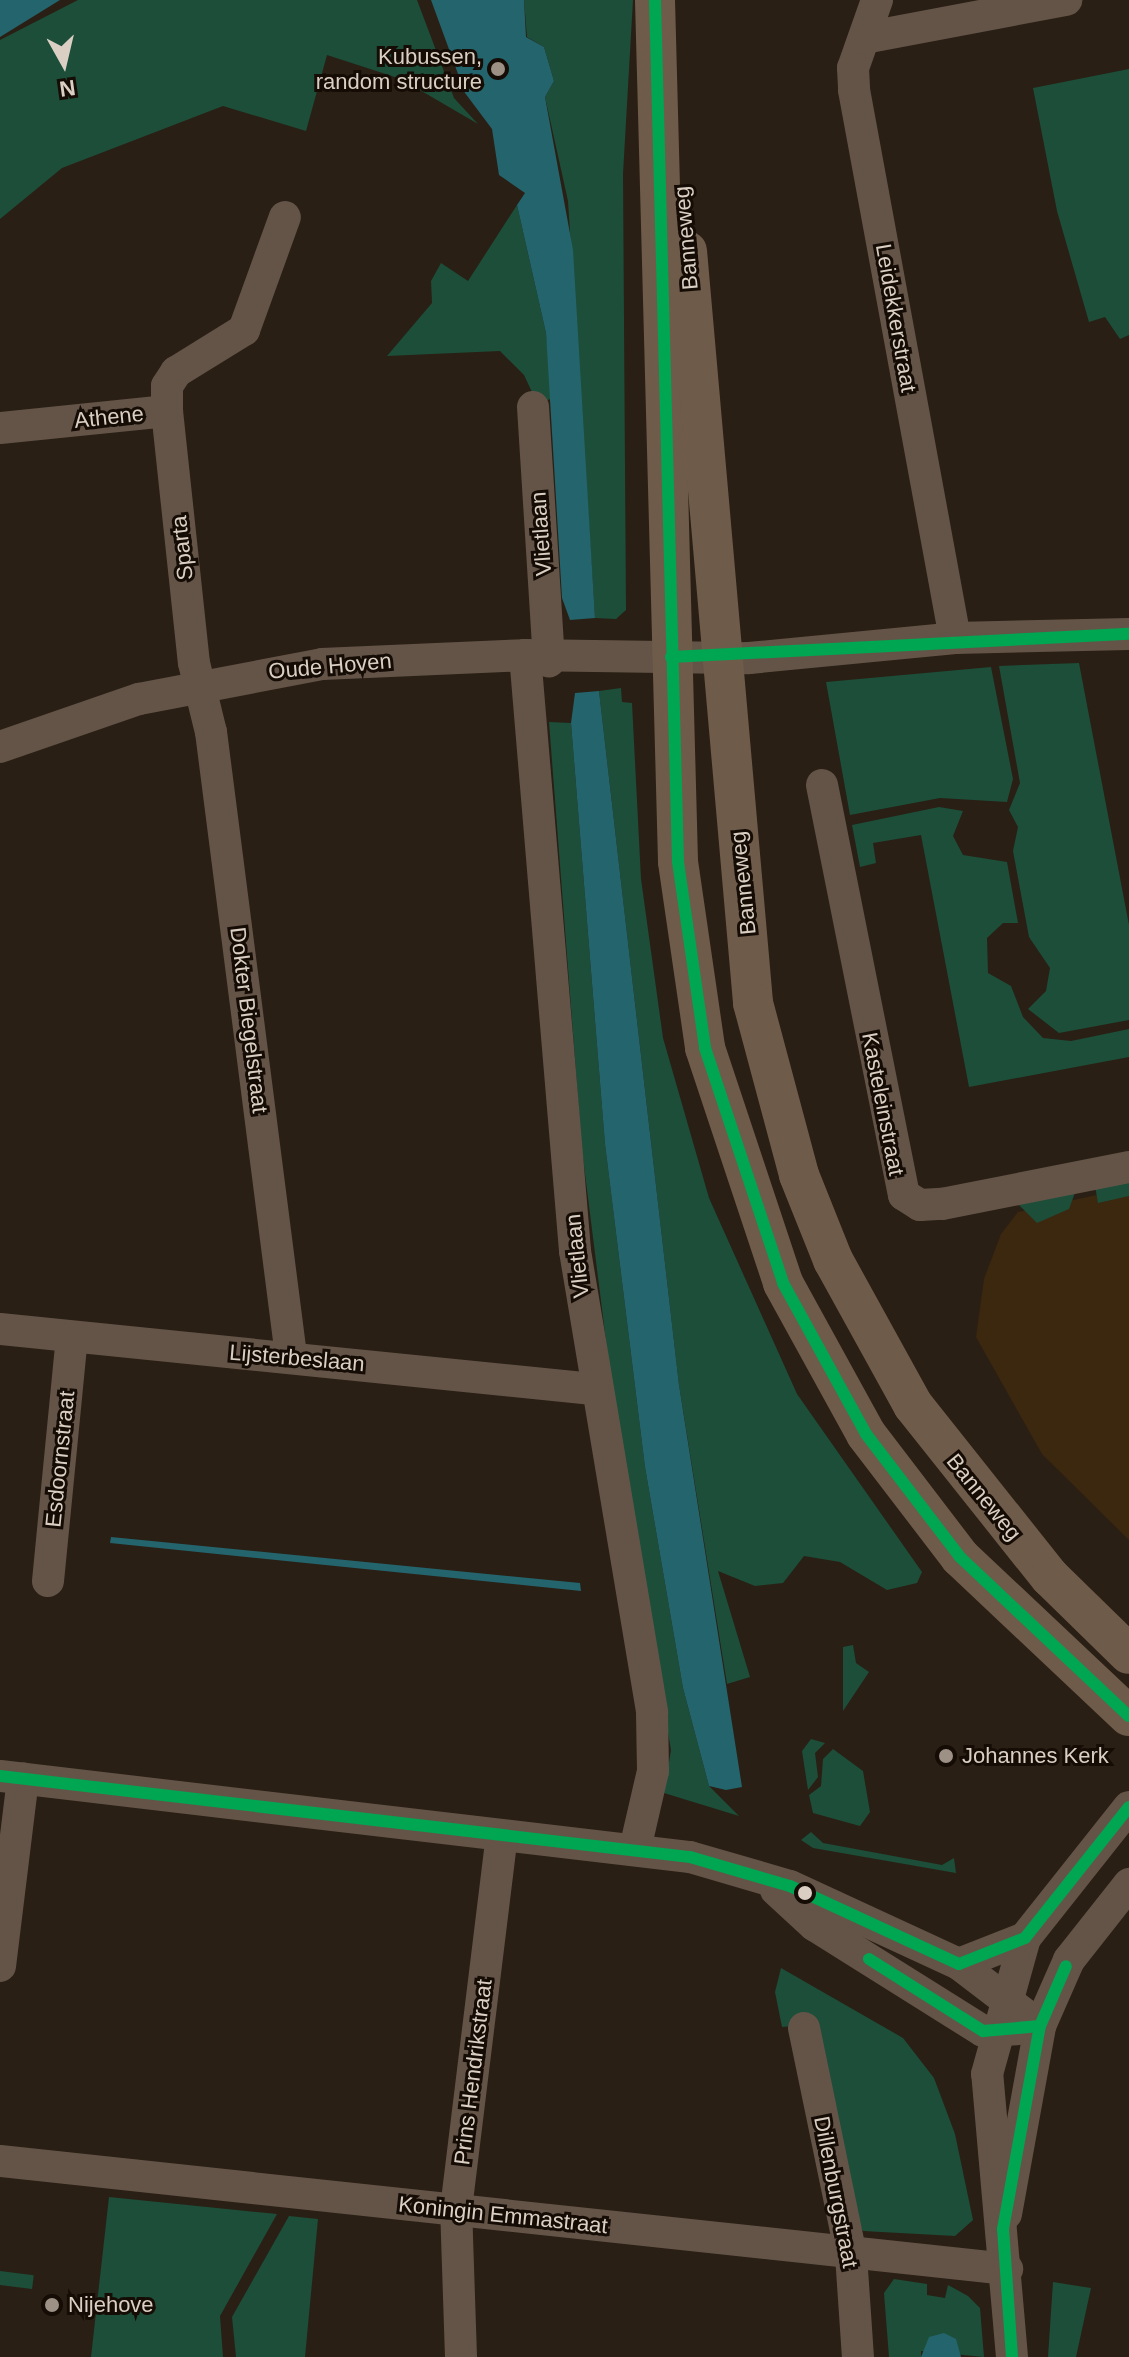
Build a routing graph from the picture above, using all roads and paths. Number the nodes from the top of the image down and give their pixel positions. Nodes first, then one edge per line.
1 (655, 0) edge
2 (672, 0) edge
3 (877, 0) edge
4 (1066, 0) edge
5 (864, 38) junction
6 (285, 217) dead end
7 (533, 407) dead end
8 (167, 411) junction
9 (0, 428) edge
10 (1129, 634) edge
11 (955, 638) junction
12 (671, 657) junction
13 (720, 657) junction
14 (537, 658) junction
15 (201, 684) junction
16 (0, 747) edge
17 (822, 785) dead end
18 (1129, 1167) edge
19 (0, 1329) edge
20 (72, 1338) junction
21 (291, 1356) junction
22 (593, 1389) junction
23 (48, 1581) dead end
24 (1129, 1654) edge
25 (1129, 1716) edge
26 (11, 1777) edge
27 (1129, 1807) edge
28 (502, 1836) junction
29 (635, 1849) junction
30 (769, 1882) junction
31 (1129, 1884) edge
32 (1025, 1938) junction
33 (959, 1964) junction
34 (0, 1966) edge
35 (1009, 1998) junction
36 (1040, 2026) junction
37 (804, 2028) dead end
38 (999, 2031) junction
39 (0, 2161) edge
40 (456, 2209) junction
41 (1003, 2229) junction
42 (851, 2255) junction
43 (1007, 2269) junction
44 (461, 2357) edge
45 (858, 2357) edge
46 (1012, 2357) edge

1 - 12 main road, Banneweg
2 - 13 main road, Banneweg
3 - 5 street, Leidekkerstraat
4 - 5 street
5 - 11 street, Leidekkerstraat
6 - 8 street, Athene
7 - 14 street, Vlietlaan
8 - 9 street, Athene
8 - 15 street, Sparta
10 - 11 street, Oude Hoven
11 - 13 street, Oude Hoven
12 - 13 street, Oude Hoven
12 - 14 street, Oude Hoven
12 - 25 main road, Banneweg
13 - 24 main road, Banneweg
14 - 15 street, Oude Hoven
14 - 22 street, Vlietlaan
15 - 16 street, Oude Hoven
15 - 21 street, Dokter Biegelstraat
17 - 18 street, Kasteleinstraat
19 - 20 street, Lijsterbeslaan
20 - 21 street, Lijsterbeslaan
20 - 23 street, Esdoornstraat
21 - 22 street, Lijsterbeslaan
22 - 29 street, Vlietlaan
26 - 28 street
26 - 34 street
27 - 32 street
28 - 29 street
28 - 40 street, Prins Hendrikstraat
29 - 30 street
30 - 33 street
30 - 38 street
31 - 36 street
32 - 33 street
32 - 35 street
33 - 35 street
35 - 36 street
35 - 38 street
36 - 38 street
36 - 41 street
37 - 42 street, Dillenburgstraat
38 - 41 street
39 - 40 street, Koningin Emmastraat
40 - 42 street, Koningin Emmastraat
40 - 44 street, Prins Hendrikstraat
41 - 43 street
42 - 43 street, Koningin Emmastraat
42 - 45 street, Dillenburgstraat
43 - 46 street

